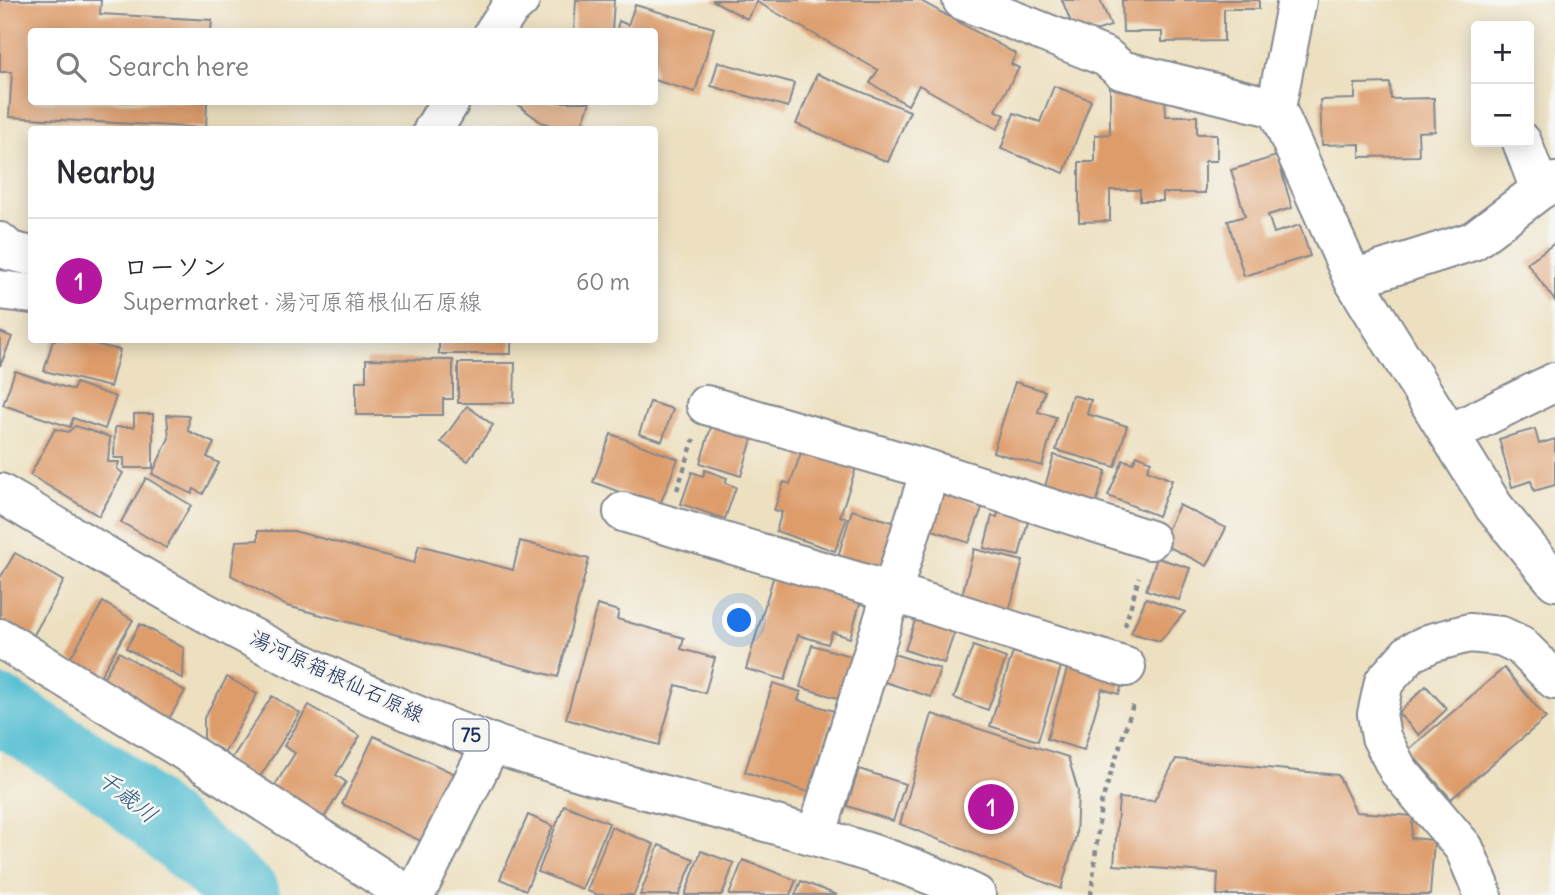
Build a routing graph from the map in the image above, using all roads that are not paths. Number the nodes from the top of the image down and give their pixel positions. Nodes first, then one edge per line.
1 (962, 0) edge
2 (1297, 0) edge
3 (448, 105) edge
4 (1276, 108) junction
5 (435, 126) edge
6 (1525, 147) edge
7 (1548, 186) edge
8 (0, 242) edge
9 (28, 255) edge
10 (1353, 279) junction
11 (0, 290) edge
12 (28, 294) edge
13 (1555, 382) edge
14 (706, 405) road end
15 (1449, 434) junction
16 (930, 470) junction
17 (0, 493) edge
18 (623, 512) dead end
19 (1150, 540) road end
20 (1551, 571) edge
21 (892, 592) junction
22 (0, 638) edge
23 (1120, 665) road end
24 (1555, 680) edge
25 (492, 743) junction
26 (816, 836) junction
27 (408, 895) edge
28 (415, 895) edge
29 (976, 895) edge
30 (1482, 895) edge

1 - 4 street
2 - 4 street
3 - 5 street
4 - 10 street
6 - 7 street
7 - 10 street
8 - 9 street
10 - 15 street
11 - 12 street
13 - 15 street
14 - 16 street
15 - 20 street
16 - 19 street
16 - 21 street
17 - 25 street, 湯河原箱根仙石原線 / 75
18 - 21 street
21 - 23 street
21 - 26 street
22 - 27 street
24 - 30 street
25 - 26 street, 湯河原箱根仙石原線 / 75
25 - 28 street
26 - 29 street, 湯河原箱根仙石原線 / 75

